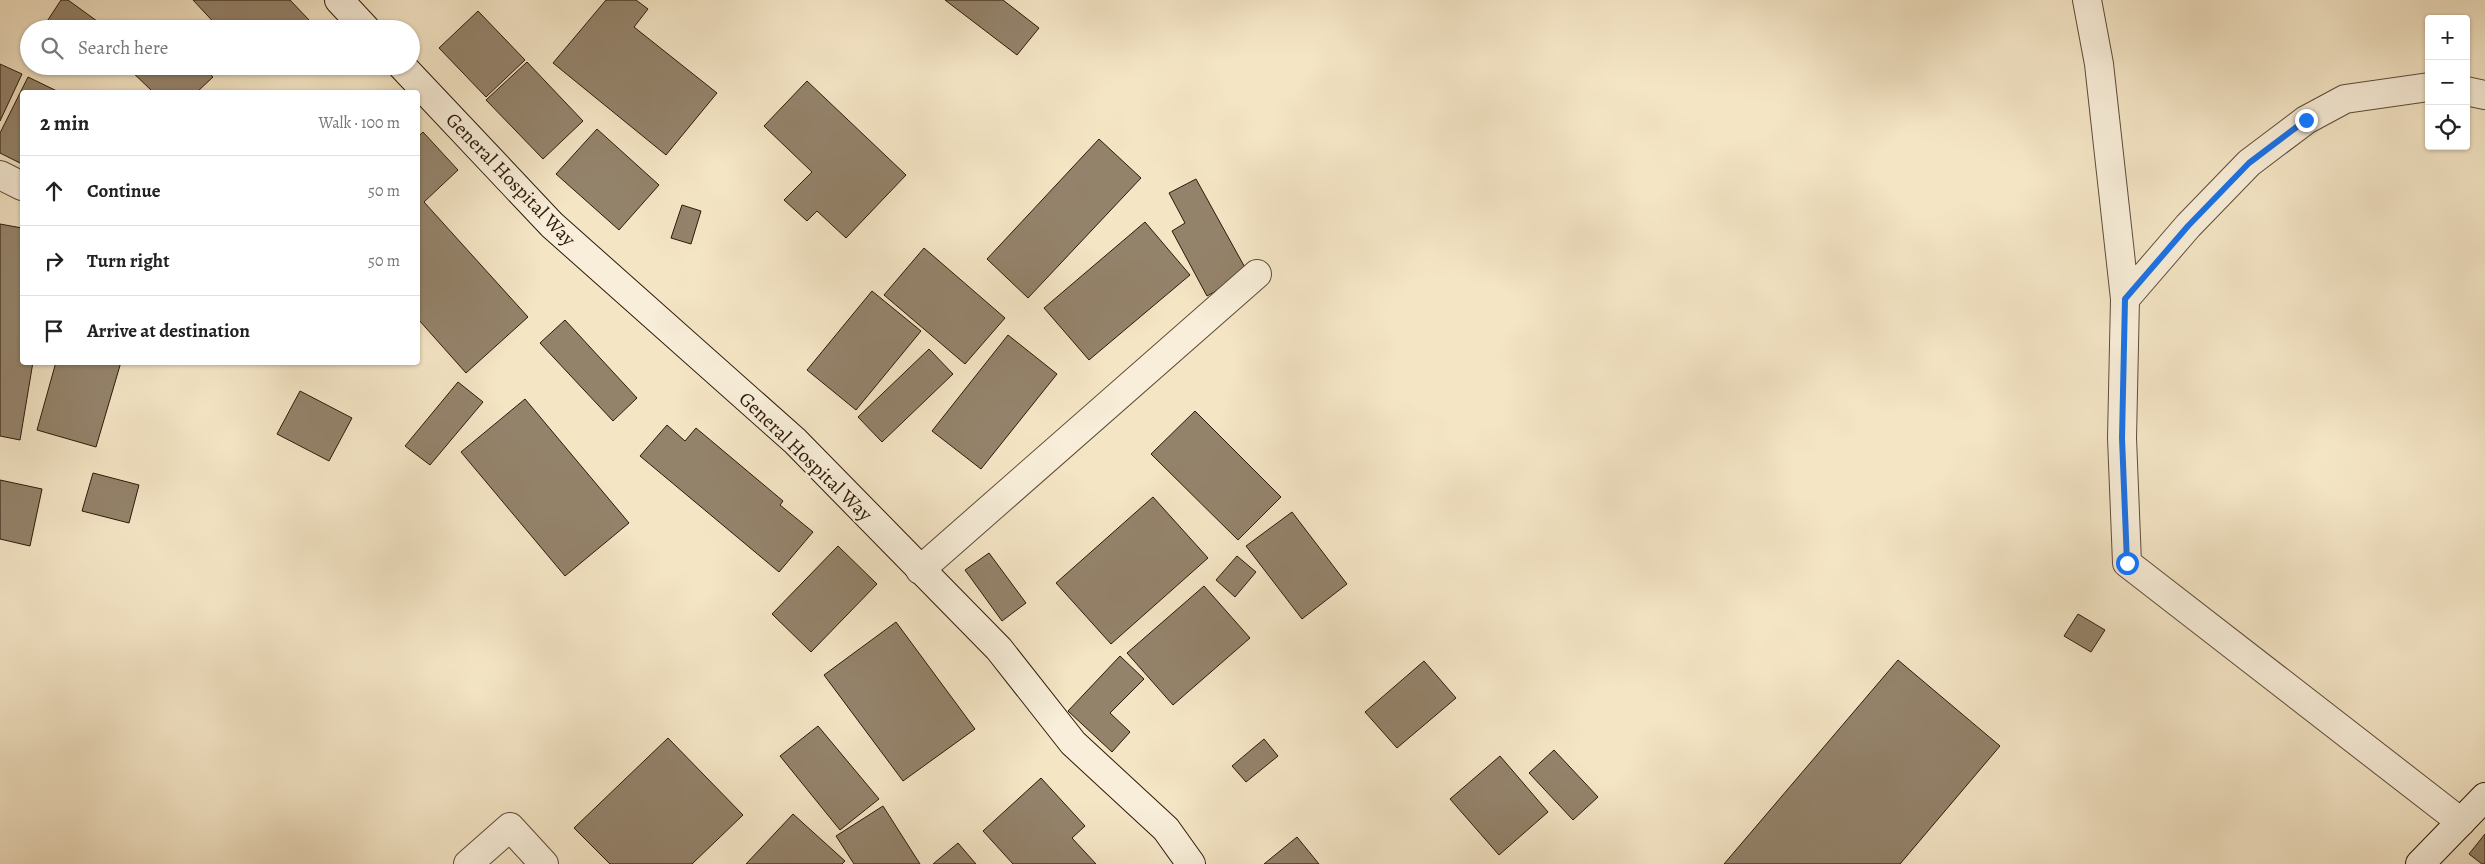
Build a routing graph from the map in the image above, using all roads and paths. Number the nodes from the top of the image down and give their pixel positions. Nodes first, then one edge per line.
1 (339, 0) edge
2 (2087, 0) edge
3 (358, 20) edge
4 (410, 75) edge
5 (2425, 88) edge
6 (2470, 92) edge
7 (2485, 95) edge
8 (0, 175) edge
9 (20, 185) edge
10 (1257, 274) dead end
11 (2125, 299) junction
12 (920, 570) junction
13 (2485, 797) edge
14 (2461, 822) junction
15 (468, 864) edge
16 (544, 864) edge
17 (1191, 864) edge
18 (2420, 864) edge

1 - 3 street
2 - 11 street
4 - 12 street, General Hospital Way
5 - 11 street
6 - 7 street
8 - 9 street
10 - 12 street
11 - 14 street
12 - 17 street, General Hospital Way
13 - 14 street
14 - 18 street
15 - 16 street

